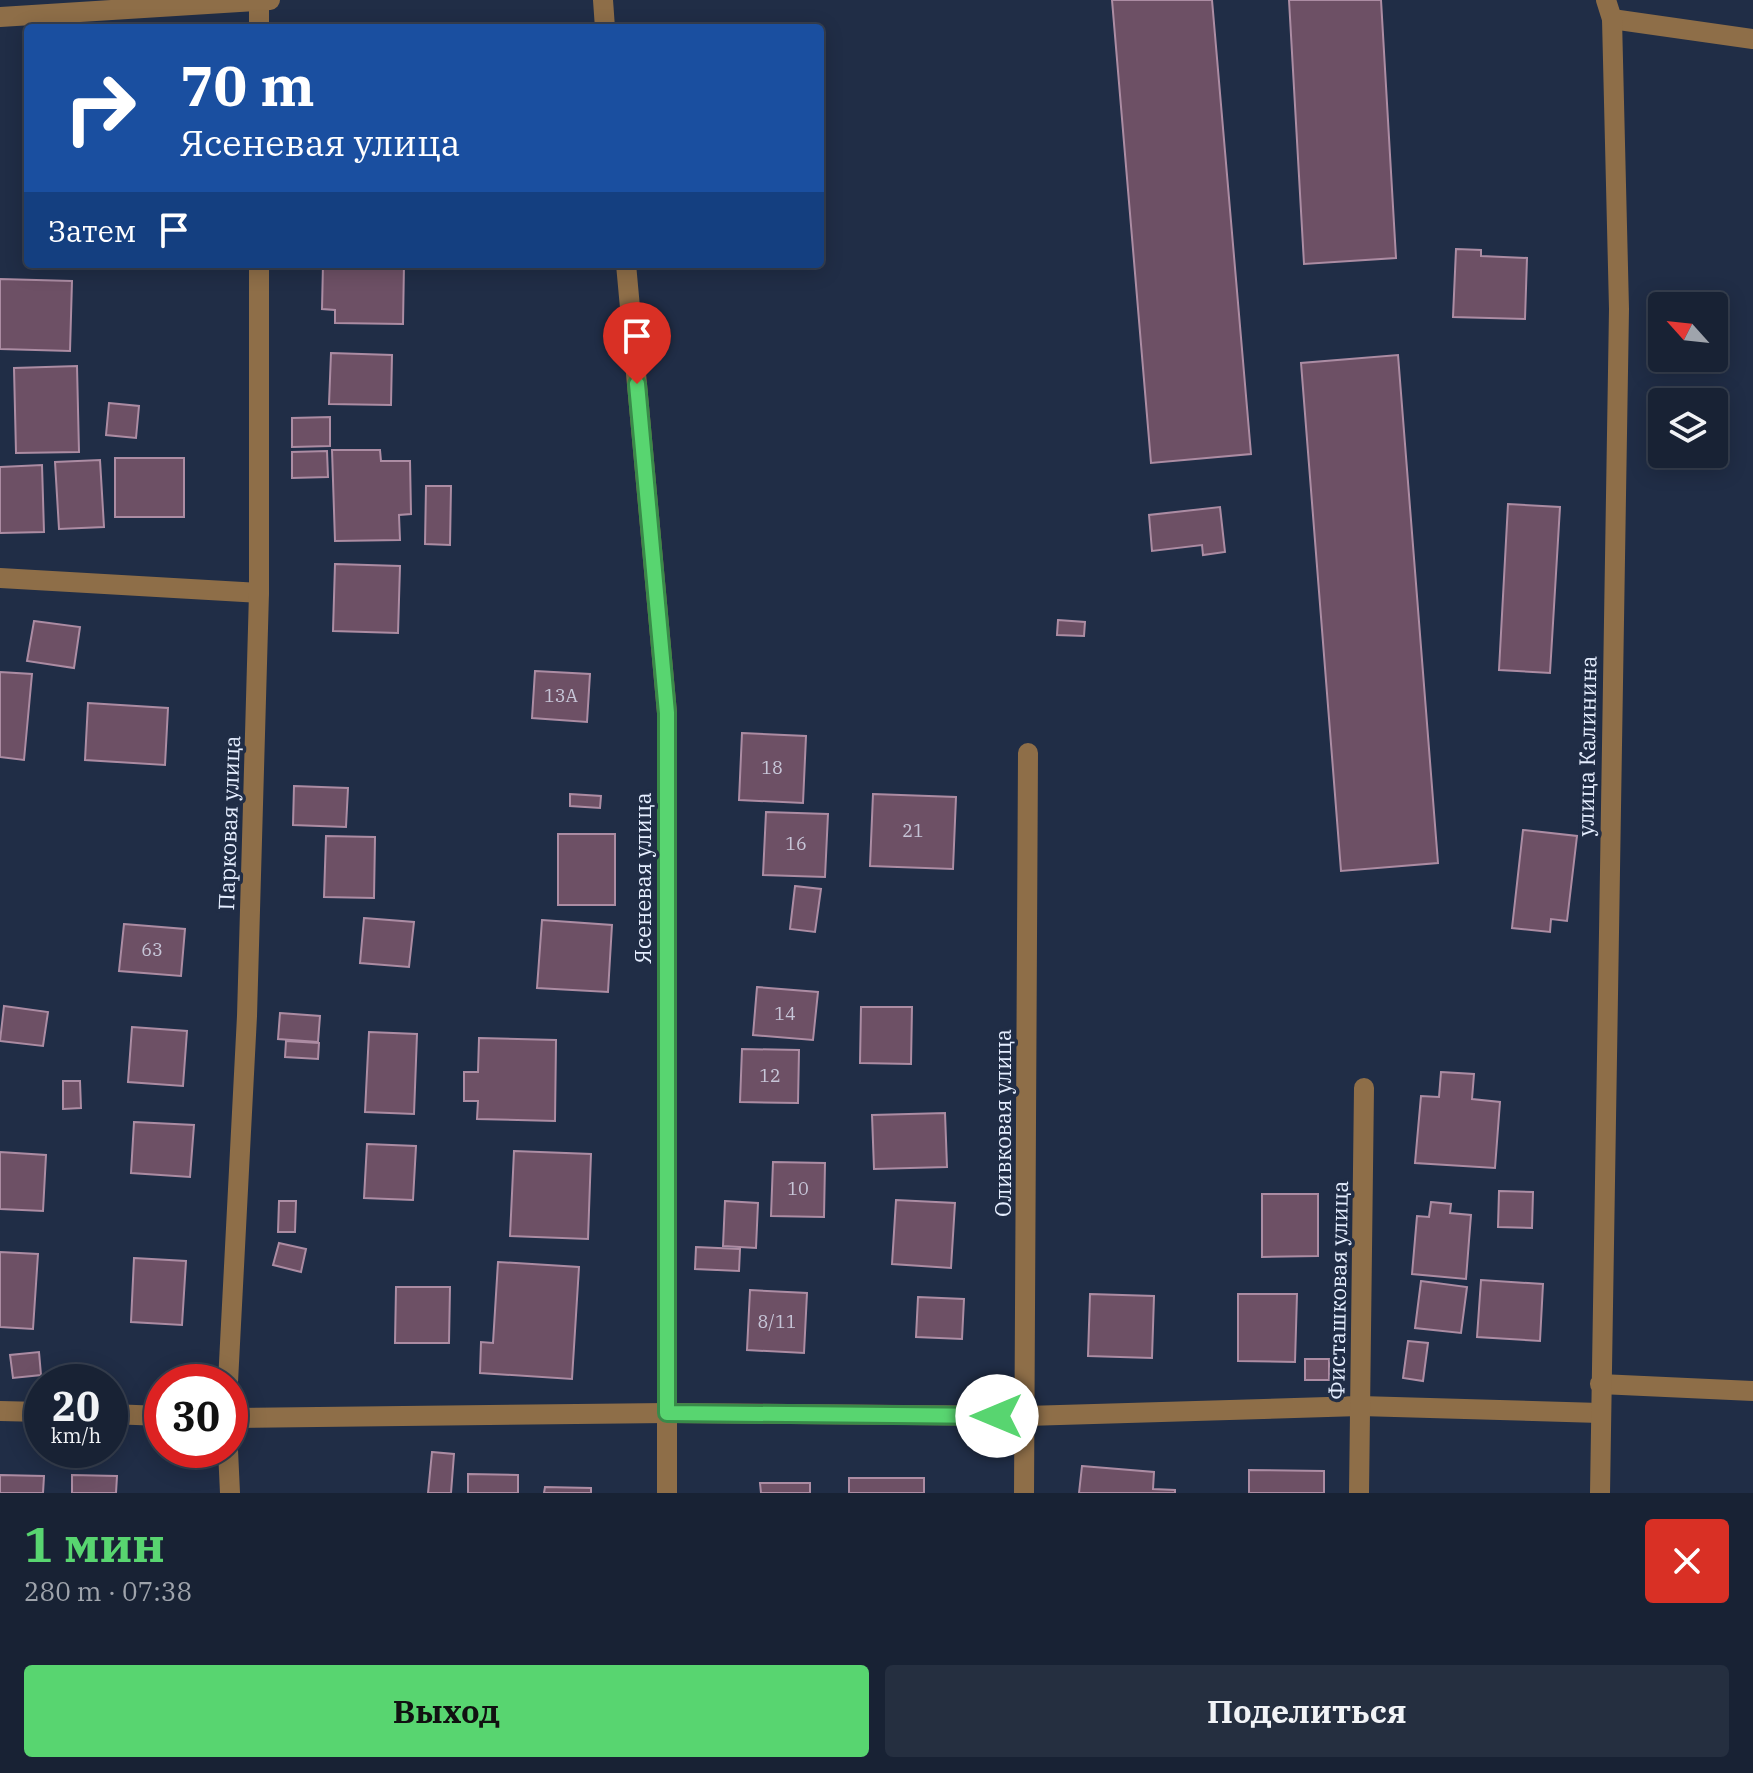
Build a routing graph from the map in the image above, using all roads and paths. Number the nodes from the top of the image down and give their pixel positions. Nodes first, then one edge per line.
1 (263, 0) edge
2 (603, 0) edge
3 (1609, 9) edge
4 (0, 17) edge
5 (260, 24) edge
6 (605, 24) edge
7 (1753, 39) edge
8 (259, 268) edge
9 (626, 268) edge
10 (0, 578) edge
11 (259, 593) junction
12 (1028, 753) dead end
13 (1364, 1088) dead end
14 (229, 1364) edge
15 (1600, 1384) junction
16 (1753, 1391) edge
17 (1360, 1406) junction
18 (0, 1411) edge
19 (24, 1412) edge
20 (667, 1413) junction
21 (1600, 1413) junction
22 (1026, 1416) junction
23 (248, 1418) edge
24 (229, 1468) edge
25 (230, 1493) edge
26 (667, 1493) edge
27 (1024, 1493) edge
28 (1359, 1493) edge
29 (1600, 1493) edge

1 - 4 street
1 - 5 street
2 - 6 street
3 - 7 street
3 - 15 street, улица Калинина
8 - 11 street, Парковая улица
9 - 20 street, Ясеневая улица
10 - 11 street
11 - 14 street, Парковая улица
12 - 22 street, Оливковая улица
13 - 17 street, Фисташковая улица
15 - 16 street
15 - 21 street, улица Калинина
17 - 21 street
17 - 22 street
17 - 28 street, Фисташковая улица
18 - 19 street
20 - 22 street
20 - 23 street
20 - 26 street, Ясеневая улица
21 - 29 street, улица Калинина
22 - 27 street, Оливковая улица
24 - 25 street

